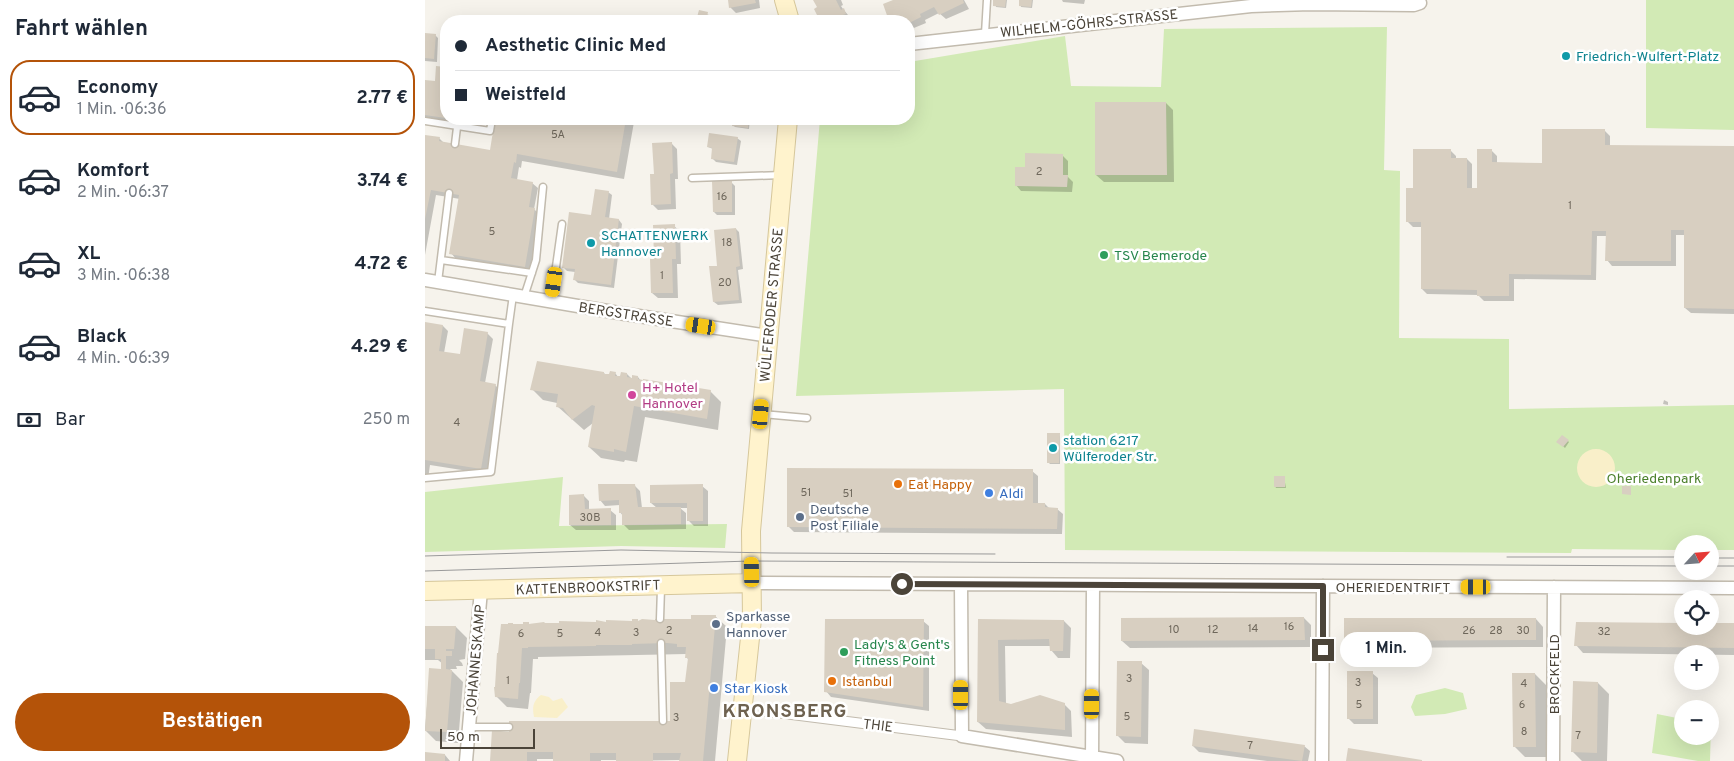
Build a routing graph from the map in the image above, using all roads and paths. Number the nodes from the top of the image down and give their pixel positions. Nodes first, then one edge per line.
1 (784, 0) edge
2 (987, 0) edge
3 (1420, 3) dead end
4 (788, 15) edge
5 (985, 34) junction
6 (915, 43) edge
7 (425, 121) edge
8 (440, 121) edge
9 (458, 125) edge
10 (469, 125) edge
11 (491, 125) edge
12 (787, 125) edge
13 (455, 144) dead end
14 (783, 175) junction
15 (692, 178) dead end
16 (543, 187) dead end
17 (449, 193) dead end
18 (562, 224) dead end
19 (441, 260) junction
20 (532, 273) junction
21 (425, 280) edge
22 (438, 282) junction
23 (519, 296) junction
24 (551, 302) junction
25 (425, 311) edge
26 (509, 324) junction
27 (769, 336) junction
28 (761, 414) junction
29 (807, 418) dead end
30 (425, 478) edge
31 (752, 583) junction
32 (961, 584) junction
33 (661, 585) junction
34 (1093, 585) junction
35 (1323, 586) junction
36 (1554, 587) junction
37 (1734, 588) edge
38 (481, 590) junction
39 (425, 591) edge
40 (661, 619) dead end
41 (661, 643) dead end
42 (764, 711) dead end
43 (663, 722) dead end
44 (469, 727) junction
45 (509, 727) dead end
46 (962, 736) junction
47 (1092, 759) edge
48 (466, 761) edge
49 (737, 761) edge
50 (1117, 761) edge
51 (1322, 761) edge
52 (1553, 761) edge

1 - 4 main road
2 - 5 lane
3 - 5 street, WILHELM-GÖHRS-STRASSE
5 - 6 street, WILHELM-GÖHRS-STRASSE
7 - 8 lane
9 - 13 lane
10 - 11 lane
12 - 14 main road, WÜLFERODER STRASSE
14 - 15 lane
14 - 27 main road, WÜLFERODER STRASSE
16 - 20 lane
17 - 19 lane
18 - 24 lane
19 - 20 lane
19 - 22 lane
20 - 23 lane
21 - 22 street, BERGSTRASSE
22 - 23 street, BERGSTRASSE
23 - 24 street, BERGSTRASSE
23 - 26 lane
24 - 27 street, BERGSTRASSE
25 - 26 lane
26 - 30 lane
27 - 28 main road, WÜLFERODER STRASSE
28 - 29 lane
28 - 31 main road, WÜLFERODER STRASSE
31 - 32 street, OHERIEDENTRIFT
31 - 33 main road, KATTENBROOKSTRIFT
31 - 49 main road, WÜLFERODER STRASSE
32 - 34 street, OHERIEDENTRIFT
32 - 46 street
33 - 38 main road, KATTENBROOKSTRIFT
33 - 40 lane
34 - 35 street, OHERIEDENTRIFT
34 - 47 street
35 - 36 street, OHERIEDENTRIFT
35 - 51 street
36 - 37 street, OHERIEDENTRIFT
36 - 52 street, BROCKFELD
38 - 39 main road, KATTENBROOKSTRIFT
38 - 44 street, JOHANNESKAMP
41 - 43 lane
42 - 46 street, THIE
44 - 45 lane
44 - 48 street, JOHANNESKAMP
46 - 47 street, THIE
47 - 50 street, THIE

